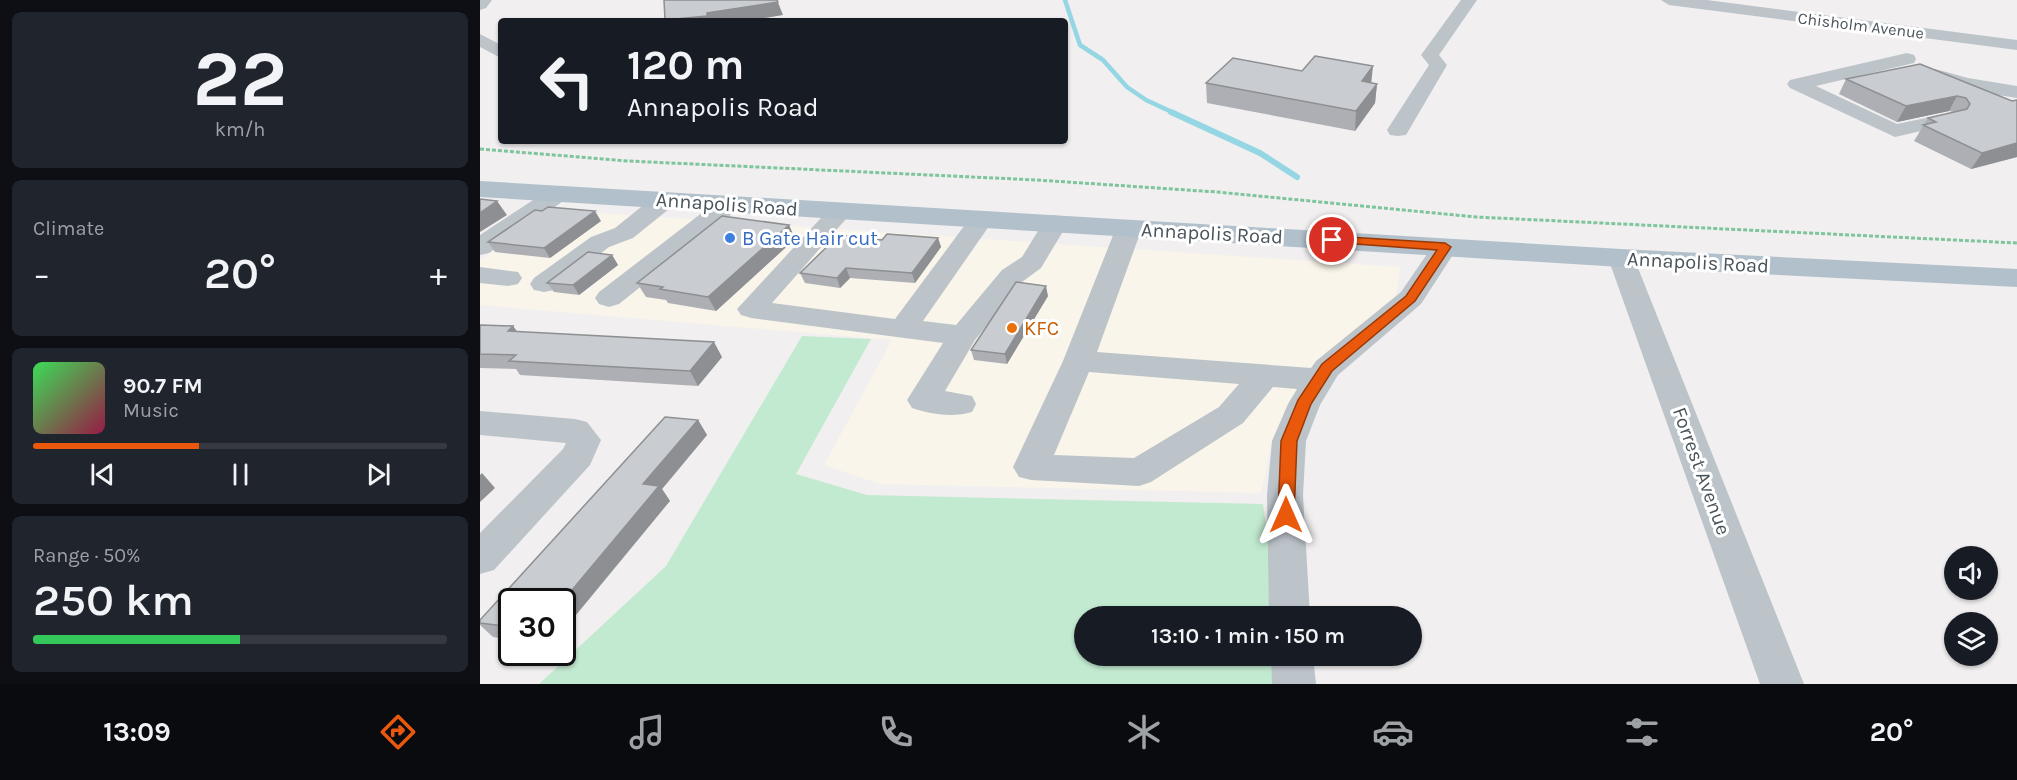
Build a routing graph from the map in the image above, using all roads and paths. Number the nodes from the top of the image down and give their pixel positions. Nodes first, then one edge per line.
1 (484, 0) edge
2 (1469, 0) edge
3 (1669, 0) edge
4 (480, 4) edge
5 (1900, 30) junction
6 (480, 39) edge
7 (2017, 45) edge
8 (498, 51) edge
9 (1907, 59) junction
10 (2017, 92) edge
11 (1948, 118) edge
12 (1398, 130) dead end
13 (480, 149) edge
14 (480, 189) edge
15 (558, 194) junction
16 (665, 200) junction
17 (729, 204) junction
18 (842, 211) junction
19 (982, 219) junction
20 (1054, 224) junction
21 (1129, 228) junction
22 (2017, 243) edge
23 (480, 247) edge
24 (1445, 247) junction
25 (1621, 258) junction
26 (480, 275) edge
27 (508, 278) dead end
28 (2017, 278) edge
29 (544, 284) dead end
30 (609, 298) dead end
31 (903, 329) junction
32 (963, 335) junction
33 (1078, 362) junction
34 (1265, 376) junction
35 (1318, 380) junction
36 (960, 404) dead end
37 (480, 423) edge
38 (480, 558) edge
39 (1290, 606) edge
40 (1293, 666) edge
41 (1294, 684) edge
42 (1782, 684) edge

1 - 4 street
2 - 12 street
3 - 5 street, Chisholm Avenue
5 - 7 street, Chisholm Avenue
5 - 9 street
6 - 8 street
9 - 10 street
9 - 11 street
13 - 22 path
14 - 15 main road, Annapolis Road
15 - 16 main road, Annapolis Road
15 - 23 street
16 - 17 main road, Annapolis Road
16 - 29 street
17 - 18 main road, Annapolis Road
17 - 30 street
18 - 19 main road, Annapolis Road
18 - 31 street
19 - 20 main road, Annapolis Road
19 - 31 street
20 - 21 main road, Annapolis Road
20 - 32 street
21 - 24 main road, Annapolis Road
21 - 33 street
24 - 25 main road, Annapolis Road
24 - 35 street
25 - 28 main road, Annapolis Road
25 - 42 street, Forrest Avenue
26 - 27 street
31 - 32 street
32 - 36 street
33 - 34 street
33 - 34 street
34 - 35 street
35 - 39 street
37 - 38 street
40 - 41 street

